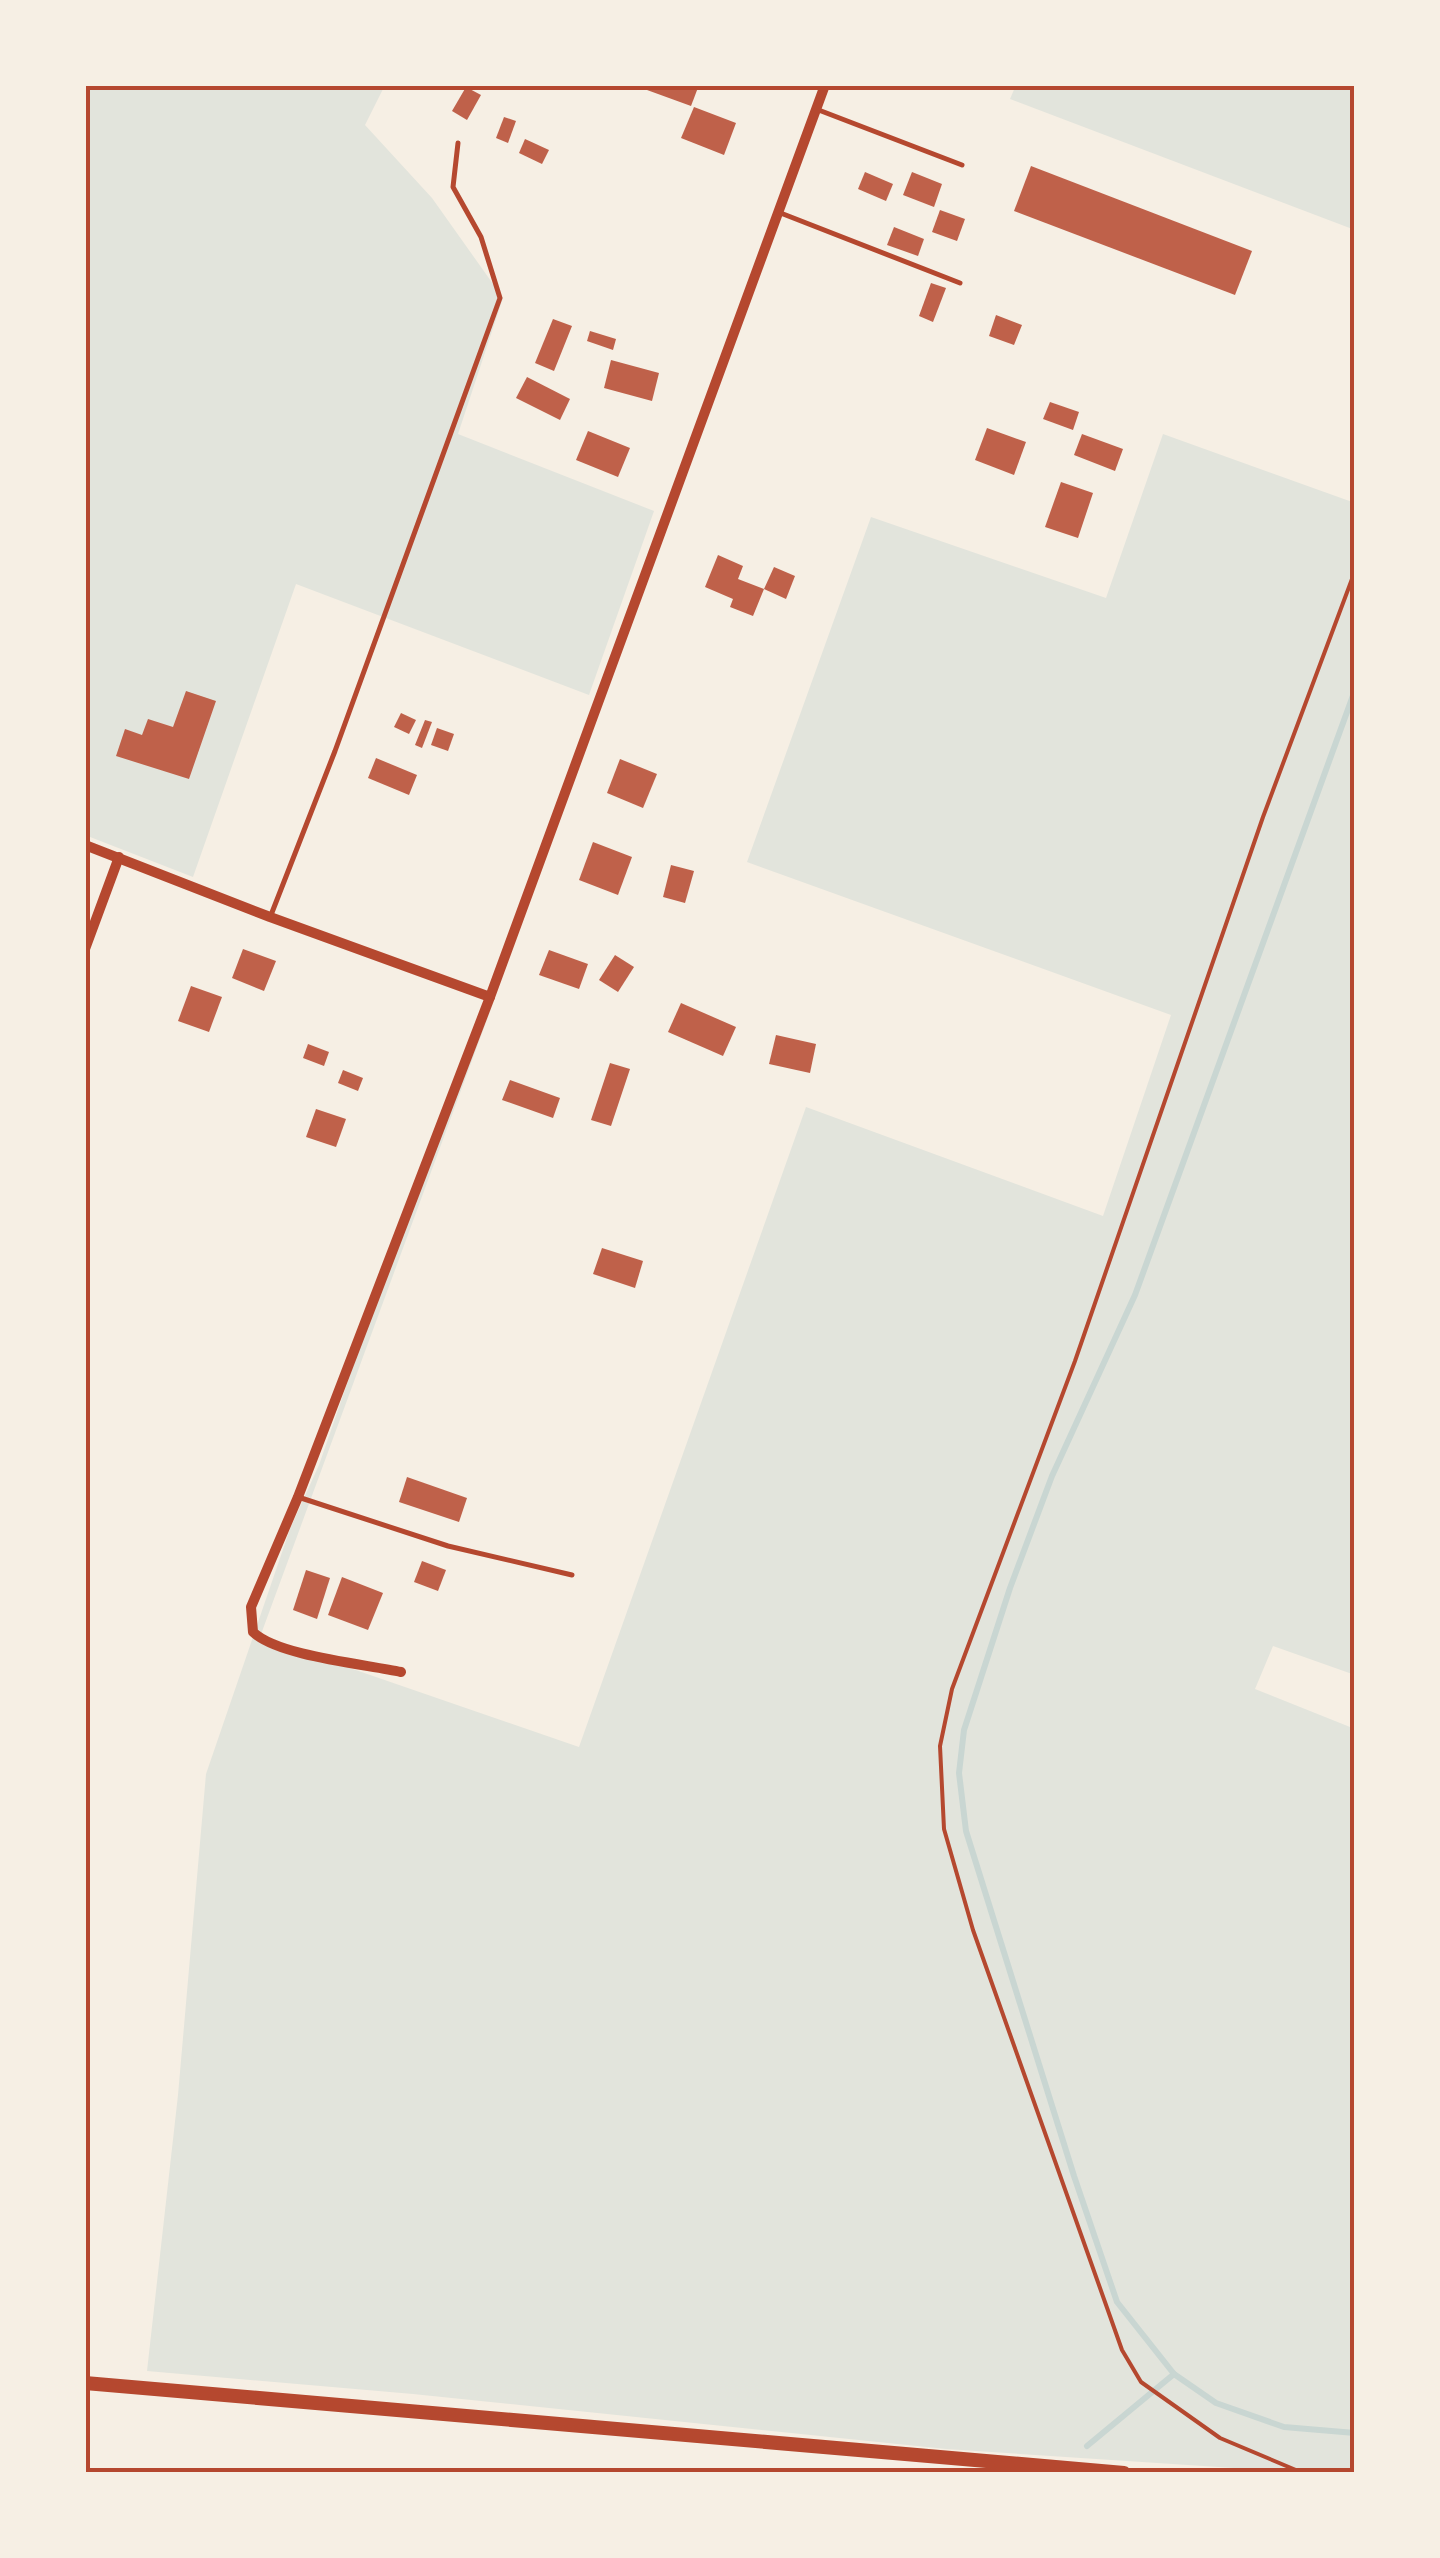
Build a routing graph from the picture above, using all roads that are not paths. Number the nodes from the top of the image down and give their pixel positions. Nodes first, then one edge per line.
1 (825, 85) edge
2 (816, 108) junction
3 (458, 143) dead end
4 (962, 165) dead end
5 (778, 212) junction
6 (960, 283) dead end
7 (85, 845) edge
8 (119, 857) junction
9 (270, 917) junction
10 (85, 949) edge
11 (490, 997) junction
12 (298, 1497) junction
13 (572, 1576) dead end
14 (401, 1672) dead end
15 (85, 2383) edge
16 (1124, 2473) edge

1 - 2 street
2 - 4 lane
2 - 5 street
3 - 9 lane
5 - 6 lane
5 - 11 street
7 - 8 street
8 - 9 street
8 - 10 street
9 - 11 street
11 - 12 street
12 - 13 lane
12 - 14 street
15 - 16 street

